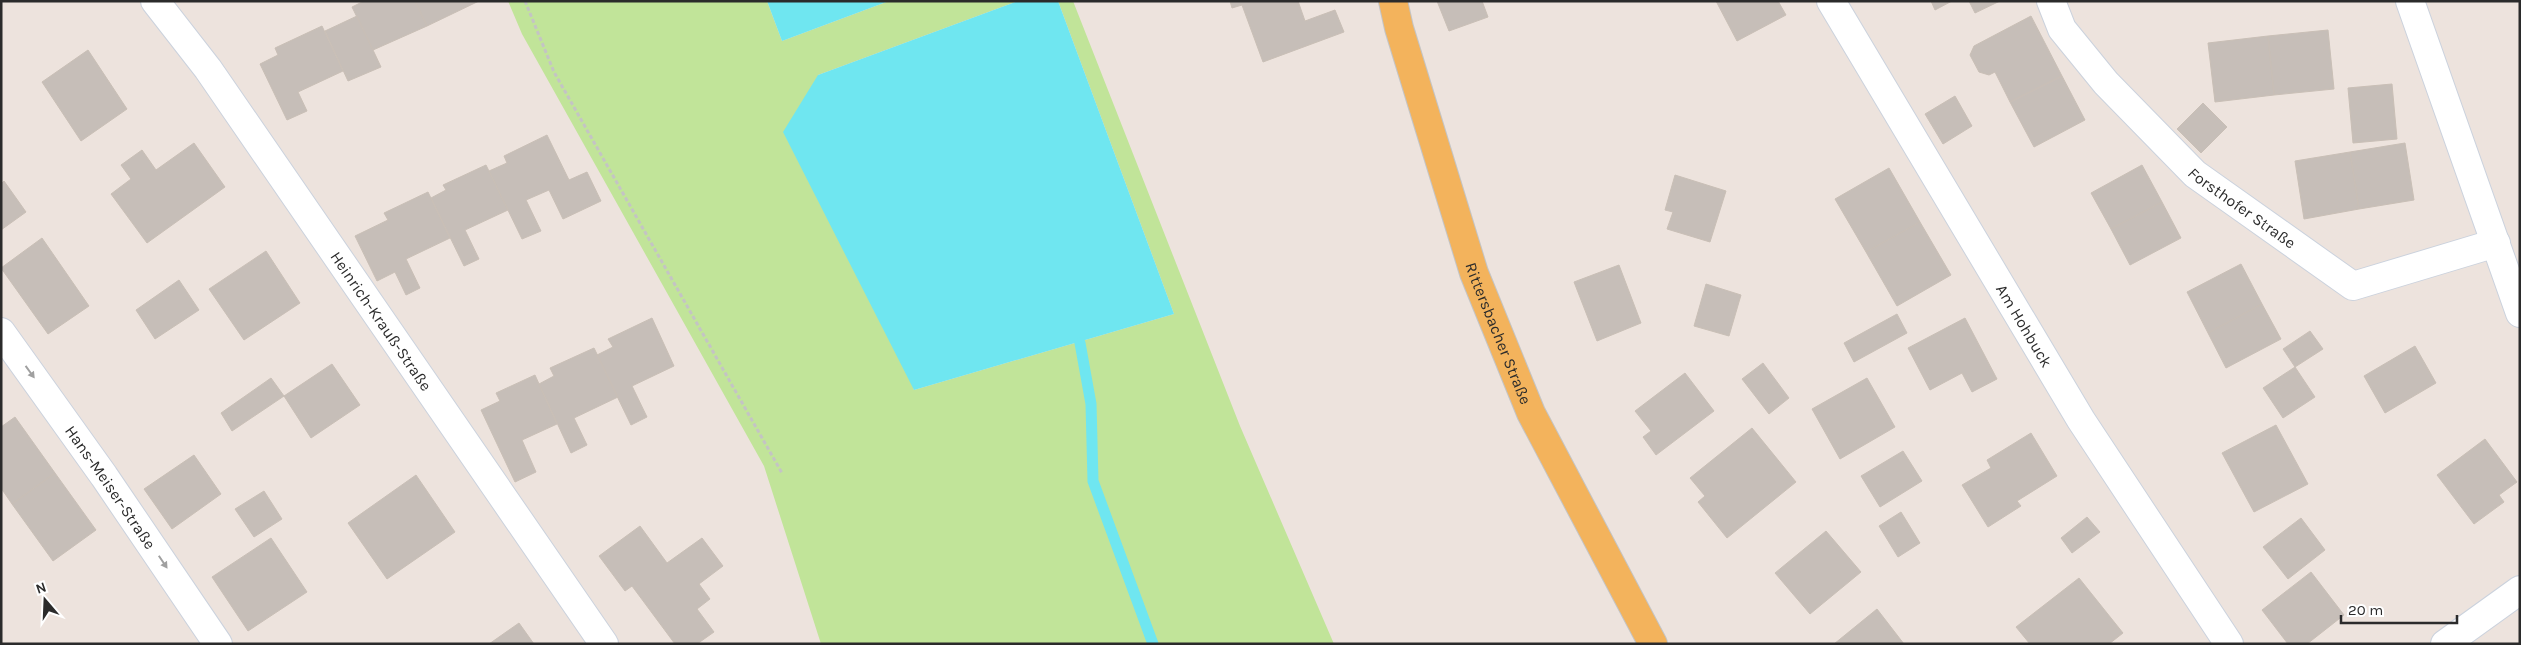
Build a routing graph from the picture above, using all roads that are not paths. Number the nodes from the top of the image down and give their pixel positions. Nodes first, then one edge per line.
1 (156, 1) edge
2 (1393, 1) edge
3 (1831, 1) edge
4 (2051, 1) edge
5 (2410, 1) edge
6 (2496, 243) junction
7 (2520, 314) edge
8 (1, 332) edge
9 (2520, 590) edge
10 (218, 644) edge
11 (604, 644) edge
12 (1653, 644) edge
13 (2229, 644) edge
14 (2445, 644) edge

1 - 11 street, Heinrich-Krauß-Straße
2 - 12 main road, Rittersbacher Straße
3 - 13 street, Am Hohbuck
4 - 6 street, Forsthofer Straße
5 - 6 street
6 - 7 street
8 -> 10 street, Hans-Meiser-Straße
9 - 14 street

